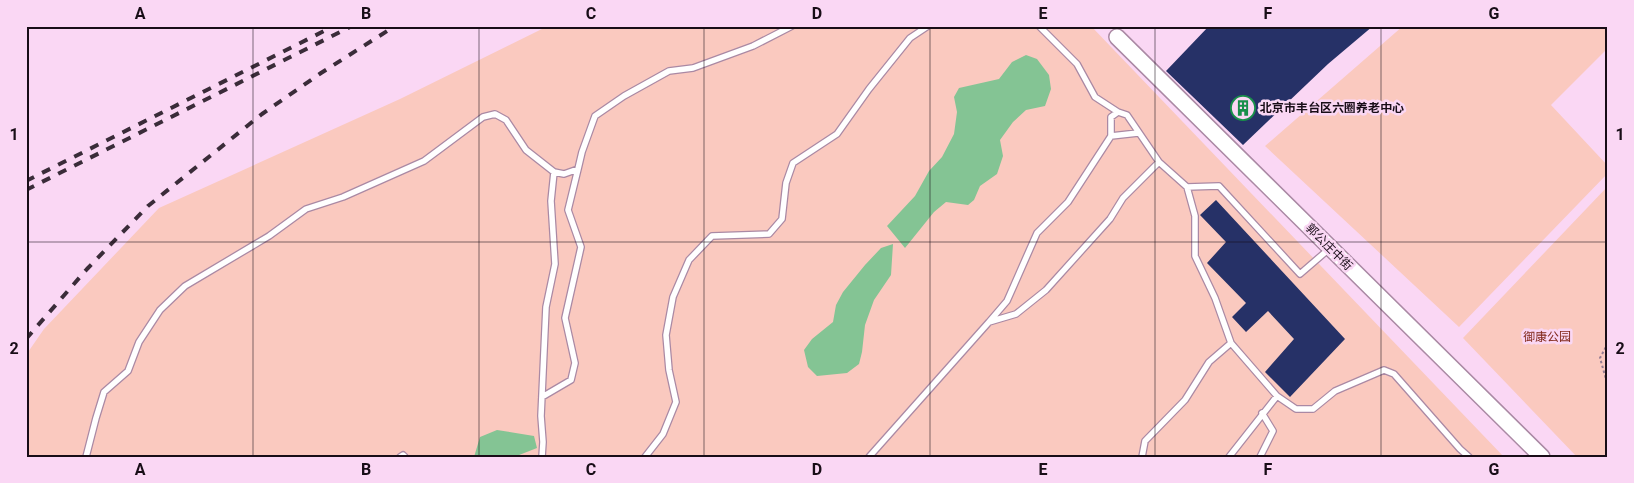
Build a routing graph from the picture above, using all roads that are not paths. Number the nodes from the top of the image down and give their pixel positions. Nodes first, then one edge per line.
1 (792, 26) edge
2 (928, 26) edge
3 (1039, 26) edge
4 (1117, 37) dead end
5 (1118, 112) junction
6 (1138, 133) junction
7 (1111, 136) junction
8 (1159, 162) junction
9 (578, 169) junction
10 (554, 172) junction
11 (1187, 187) junction
12 (1330, 248) junction
13 (989, 322) junction
14 (1231, 343) junction
15 (1277, 396) junction
16 (542, 398) junction
17 (1262, 413) junction
18 (86, 457) edge
19 (400, 457) edge
20 (405, 457) edge
21 (542, 457) edge
22 (645, 457) edge
23 (869, 457) edge
24 (1142, 457) edge
25 (1229, 457) edge
26 (1260, 457) edge
27 (1469, 457) edge
28 (1542, 457) edge

1 - 9 lane
2 - 22 lane
3 - 5 lane
4 - 12 street, 郭公庄中街
5 - 6 lane
5 - 7 lane
6 - 7 lane
6 - 8 lane
7 - 13 lane
8 - 11 lane
8 - 13 lane
9 - 10 lane
9 - 16 lane
10 - 16 lane
10 - 18 lane
11 - 12 lane
11 - 14 lane
12 - 28 street, 郭公庄中街
13 - 23 lane
14 - 15 lane
14 - 24 lane
15 - 17 lane
15 - 27 lane
16 - 21 lane
17 - 25 lane
17 - 26 lane
19 - 20 lane

